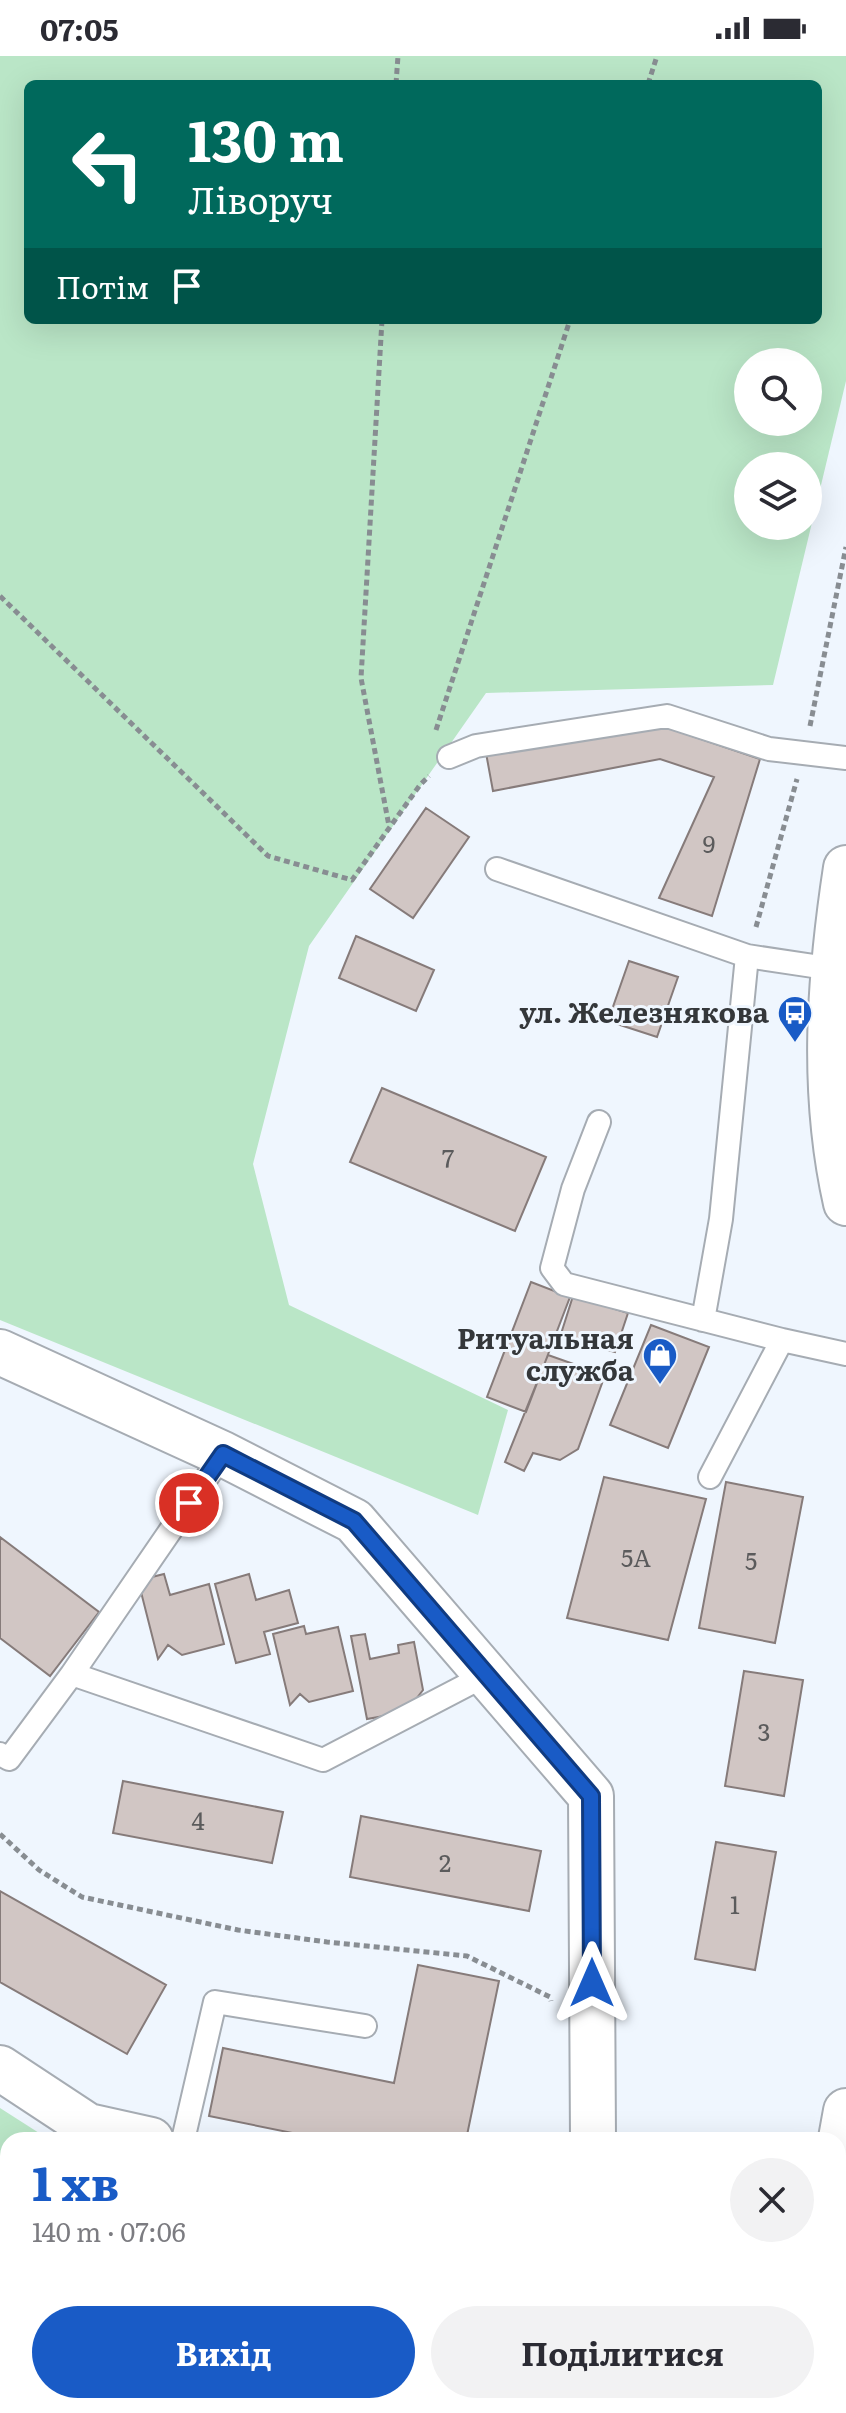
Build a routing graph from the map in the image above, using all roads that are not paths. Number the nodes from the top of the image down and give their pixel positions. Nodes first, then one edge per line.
1 (441, 750) road end
2 (846, 758) edge
3 (846, 868) edge
4 (497, 869) dead end
5 (747, 956) junction
6 (839, 970) edge
7 (599, 1122) dead end
8 (846, 1203) edge
9 (703, 1320) junction
10 (782, 1340) junction
11 (0, 1352) edge
12 (846, 1354) edge
13 (223, 1454) junction
14 (710, 1477) dead end
15 (72, 1674) junction
16 (488, 1674) junction
17 (0, 1754) edge
18 (365, 2026) dead end
19 (0, 2068) edge
20 (846, 2111) edge
21 (115, 2132) edge
22 (185, 2132) edge
23 (593, 2132) edge
24 (842, 2132) edge

1 - 2 lane
3 - 6 street
4 - 5 lane
5 - 6 lane
5 - 9 lane
6 - 8 street
7 - 9 lane
9 - 10 lane
10 - 12 lane
10 - 14 lane
11 - 13 street
13 - 15 lane
13 - 16 street
15 - 16 lane
15 - 17 lane
16 - 23 street
18 - 22 lane
19 - 21 street
20 - 24 street

